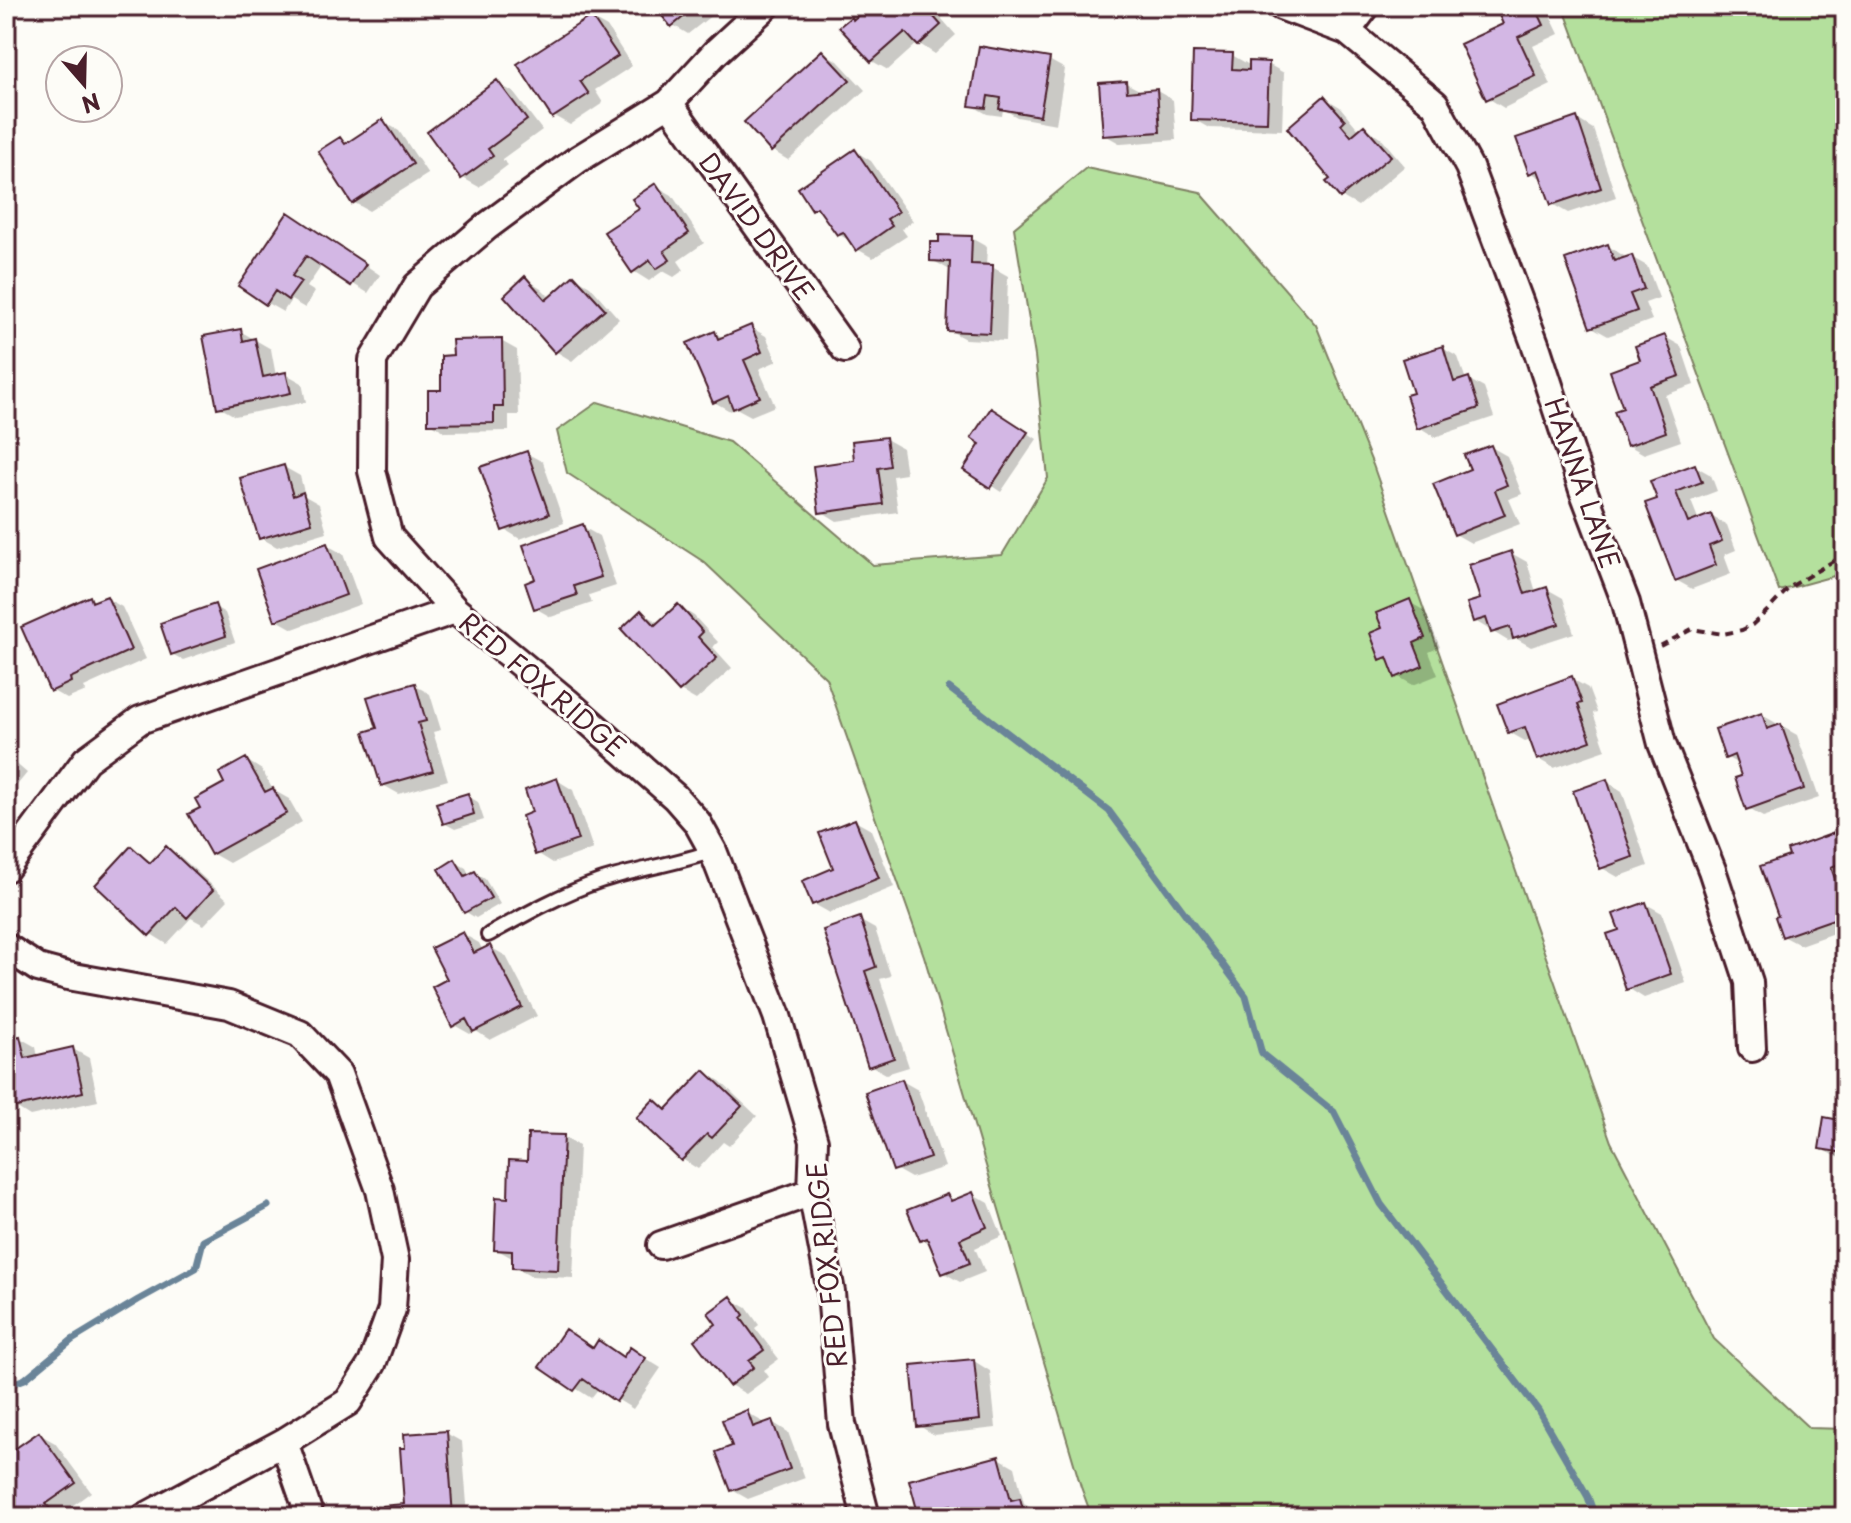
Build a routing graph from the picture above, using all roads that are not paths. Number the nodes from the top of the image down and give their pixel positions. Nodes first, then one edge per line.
1 (766, 6) edge
2 (1281, 6) edge
3 (1366, 6) edge
4 (1347, 31) junction
5 (669, 103) junction
6 (845, 349) dead end
7 (455, 610) junction
8 (713, 851) junction
9 (6, 868) edge
10 (488, 935) dead end
11 (6, 947) edge
12 (1752, 1048) dead end
13 (812, 1192) junction
14 (661, 1245) dead end
15 (284, 1442) junction
16 (145, 1517) edge
17 (310, 1517) edge
18 (866, 1517) edge

1 - 5 street, RED FOX RIDGE
2 - 4 street, HANNA LANE
3 - 4 street
4 - 12 street, HANNA LANE
5 - 6 street, DAVID DRIVE
5 - 7 street, RED FOX RIDGE
7 - 8 street, RED FOX RIDGE
7 - 9 street
8 - 10 lane
8 - 13 street, RED FOX RIDGE
11 - 15 street
13 - 14 street
13 - 18 street, RED FOX RIDGE
15 - 16 street
15 - 17 street

